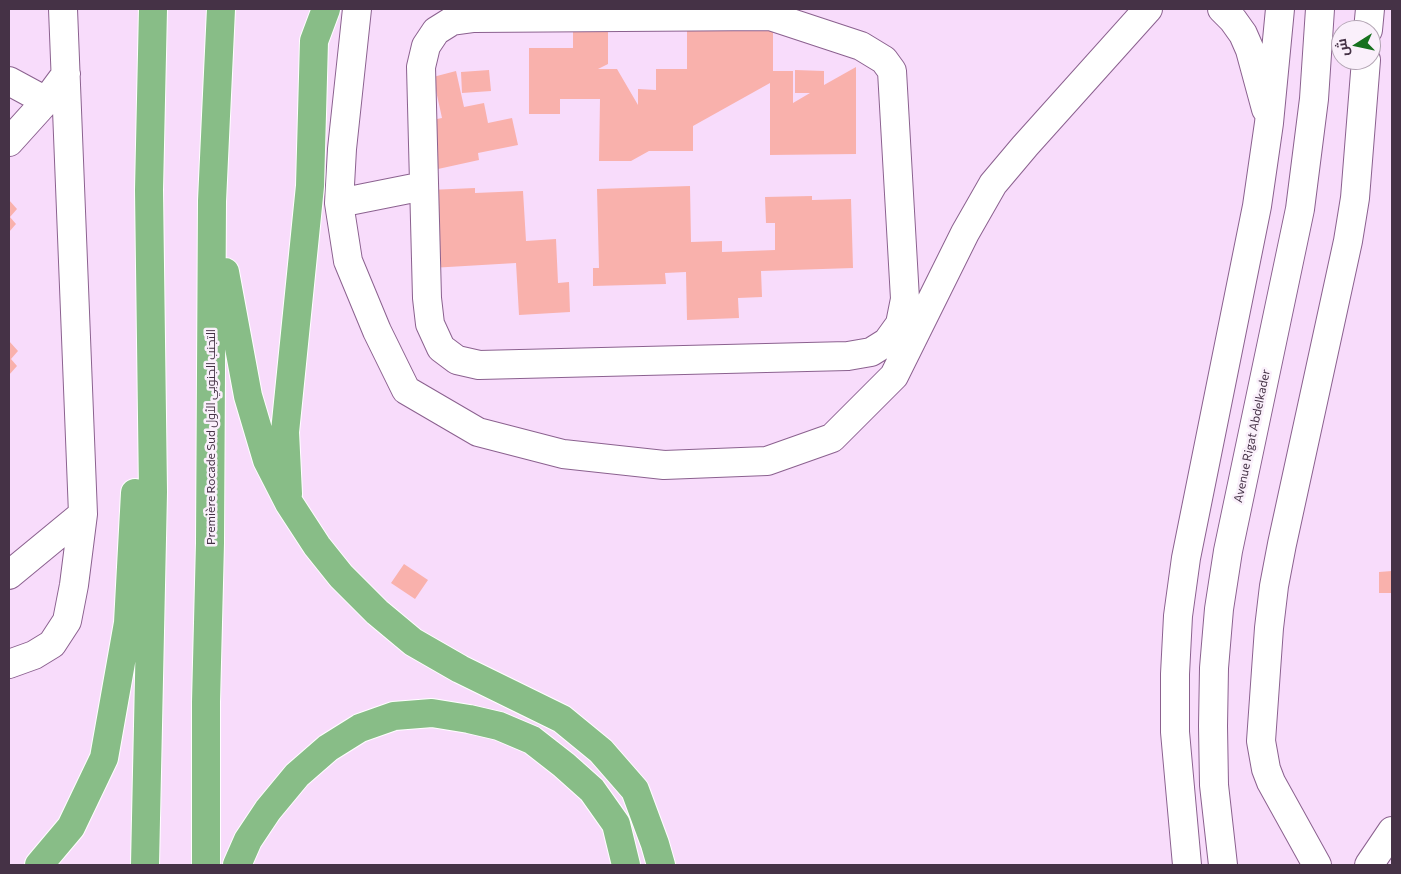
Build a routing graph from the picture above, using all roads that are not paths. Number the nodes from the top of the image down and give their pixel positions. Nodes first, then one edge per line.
1 (63, 9) edge
2 (153, 9) edge
3 (221, 9) edge
4 (326, 9) edge
5 (358, 9) edge
6 (1148, 9) edge
7 (1222, 9) edge
8 (1280, 9) edge
9 (1320, 9) edge
10 (1365, 70) edge
11 (66, 74) junction
12 (9, 81) edge
13 (46, 101) junction
14 (1269, 123) junction
15 (9, 142) edge
16 (424, 186) junction
17 (149, 190) junction
18 (212, 201) junction
19 (340, 203) junction
20 (288, 503) junction
21 (83, 514) junction
22 (9, 575) edge
23 (9, 664) edge
24 (1392, 831) edge
25 (39, 865) edge
26 (145, 865) edge
27 (206, 865) edge
28 (238, 865) edge
29 (626, 865) edge
30 (661, 865) edge
31 (1187, 865) edge
32 (1223, 865) edge
33 (1316, 865) edge
34 (1369, 865) edge

1 - 11 street
2 - 17 highway
3 - 18 highway, Première Rocade Sud التجنب الجنوبي الأول
4 - 20 highway
5 - 19 street
6 - 19 street
7 - 14 street
8 - 14 street
9 - 32 street, Avenue Rigat Abdelkader
10 - 33 street
11 - 13 street
11 - 21 street
12 - 13 street
13 - 15 street
14 - 31 street
16 - 16 street
16 - 19 street
17 - 25 highway
17 - 26 highway
18 - 20 highway
18 - 27 highway, Première Rocade Sud التجنب الجنوبي الأول
20 - 30 highway
21 - 22 street
21 - 23 street
24 - 34 street
28 - 29 highway

